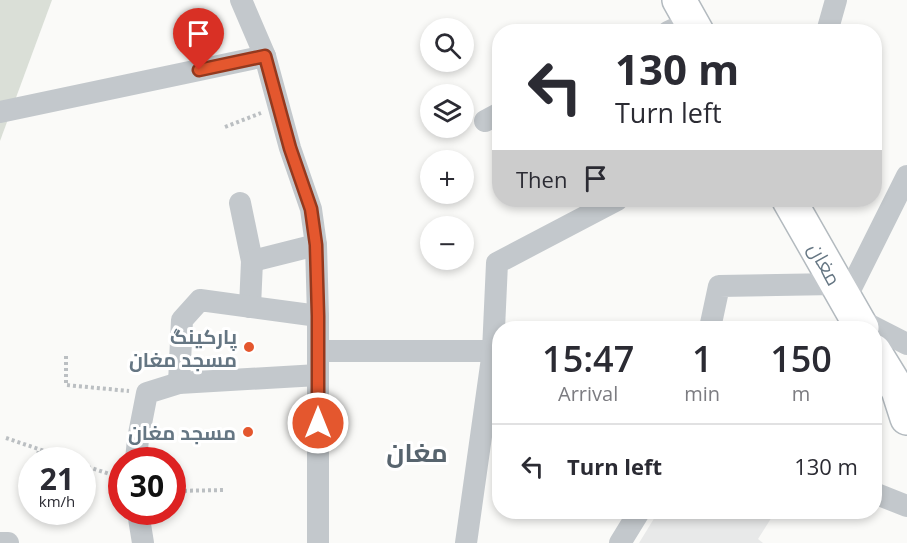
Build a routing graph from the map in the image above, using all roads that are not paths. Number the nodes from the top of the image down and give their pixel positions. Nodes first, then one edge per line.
1 (241, 0) edge
2 (836, 0) edge
3 (829, 24) edge
4 (265, 56) junction
5 (0, 112) edge
6 (907, 176) edge
7 (240, 203) dead end
8 (604, 207) edge
9 (793, 207) edge
10 (316, 245) junction
11 (252, 261) junction
12 (250, 307) junction
13 (849, 308) edge
14 (318, 316) junction
15 (496, 321) edge
16 (711, 321) edge
17 (870, 321) edge
18 (882, 328) edge
19 (907, 344) edge
20 (318, 351) junction
21 (492, 351) edge
22 (882, 365) edge
23 (318, 375) junction
24 (492, 377) edge
25 (179, 383) junction
26 (904, 403) edge
27 (137, 447) edge
28 (882, 496) edge
29 (907, 506) edge
30 (635, 519) edge
31 (140, 525) edge
32 (0, 543) edge
33 (8, 543) edge
34 (142, 543) edge
35 (318, 543) edge
36 (466, 543) edge
37 (620, 543) edge

1 - 4 street
2 - 3 street
4 - 5 street
4 - 10 street
6 - 13 street
7 - 11 street
8 - 15 street
9 - 13 street, مغان
10 - 11 street
10 - 14 street
11 - 12 street
12 - 14 street
12 - 25 street
13 - 16 street
13 - 17 street
14 - 20 street
18 - 19 street
20 - 21 street
20 - 23 street
22 - 26 street
23 - 25 street
23 - 35 street
24 - 36 street
25 - 27 street
28 - 29 street
30 - 37 street
31 - 34 street
32 - 33 street

